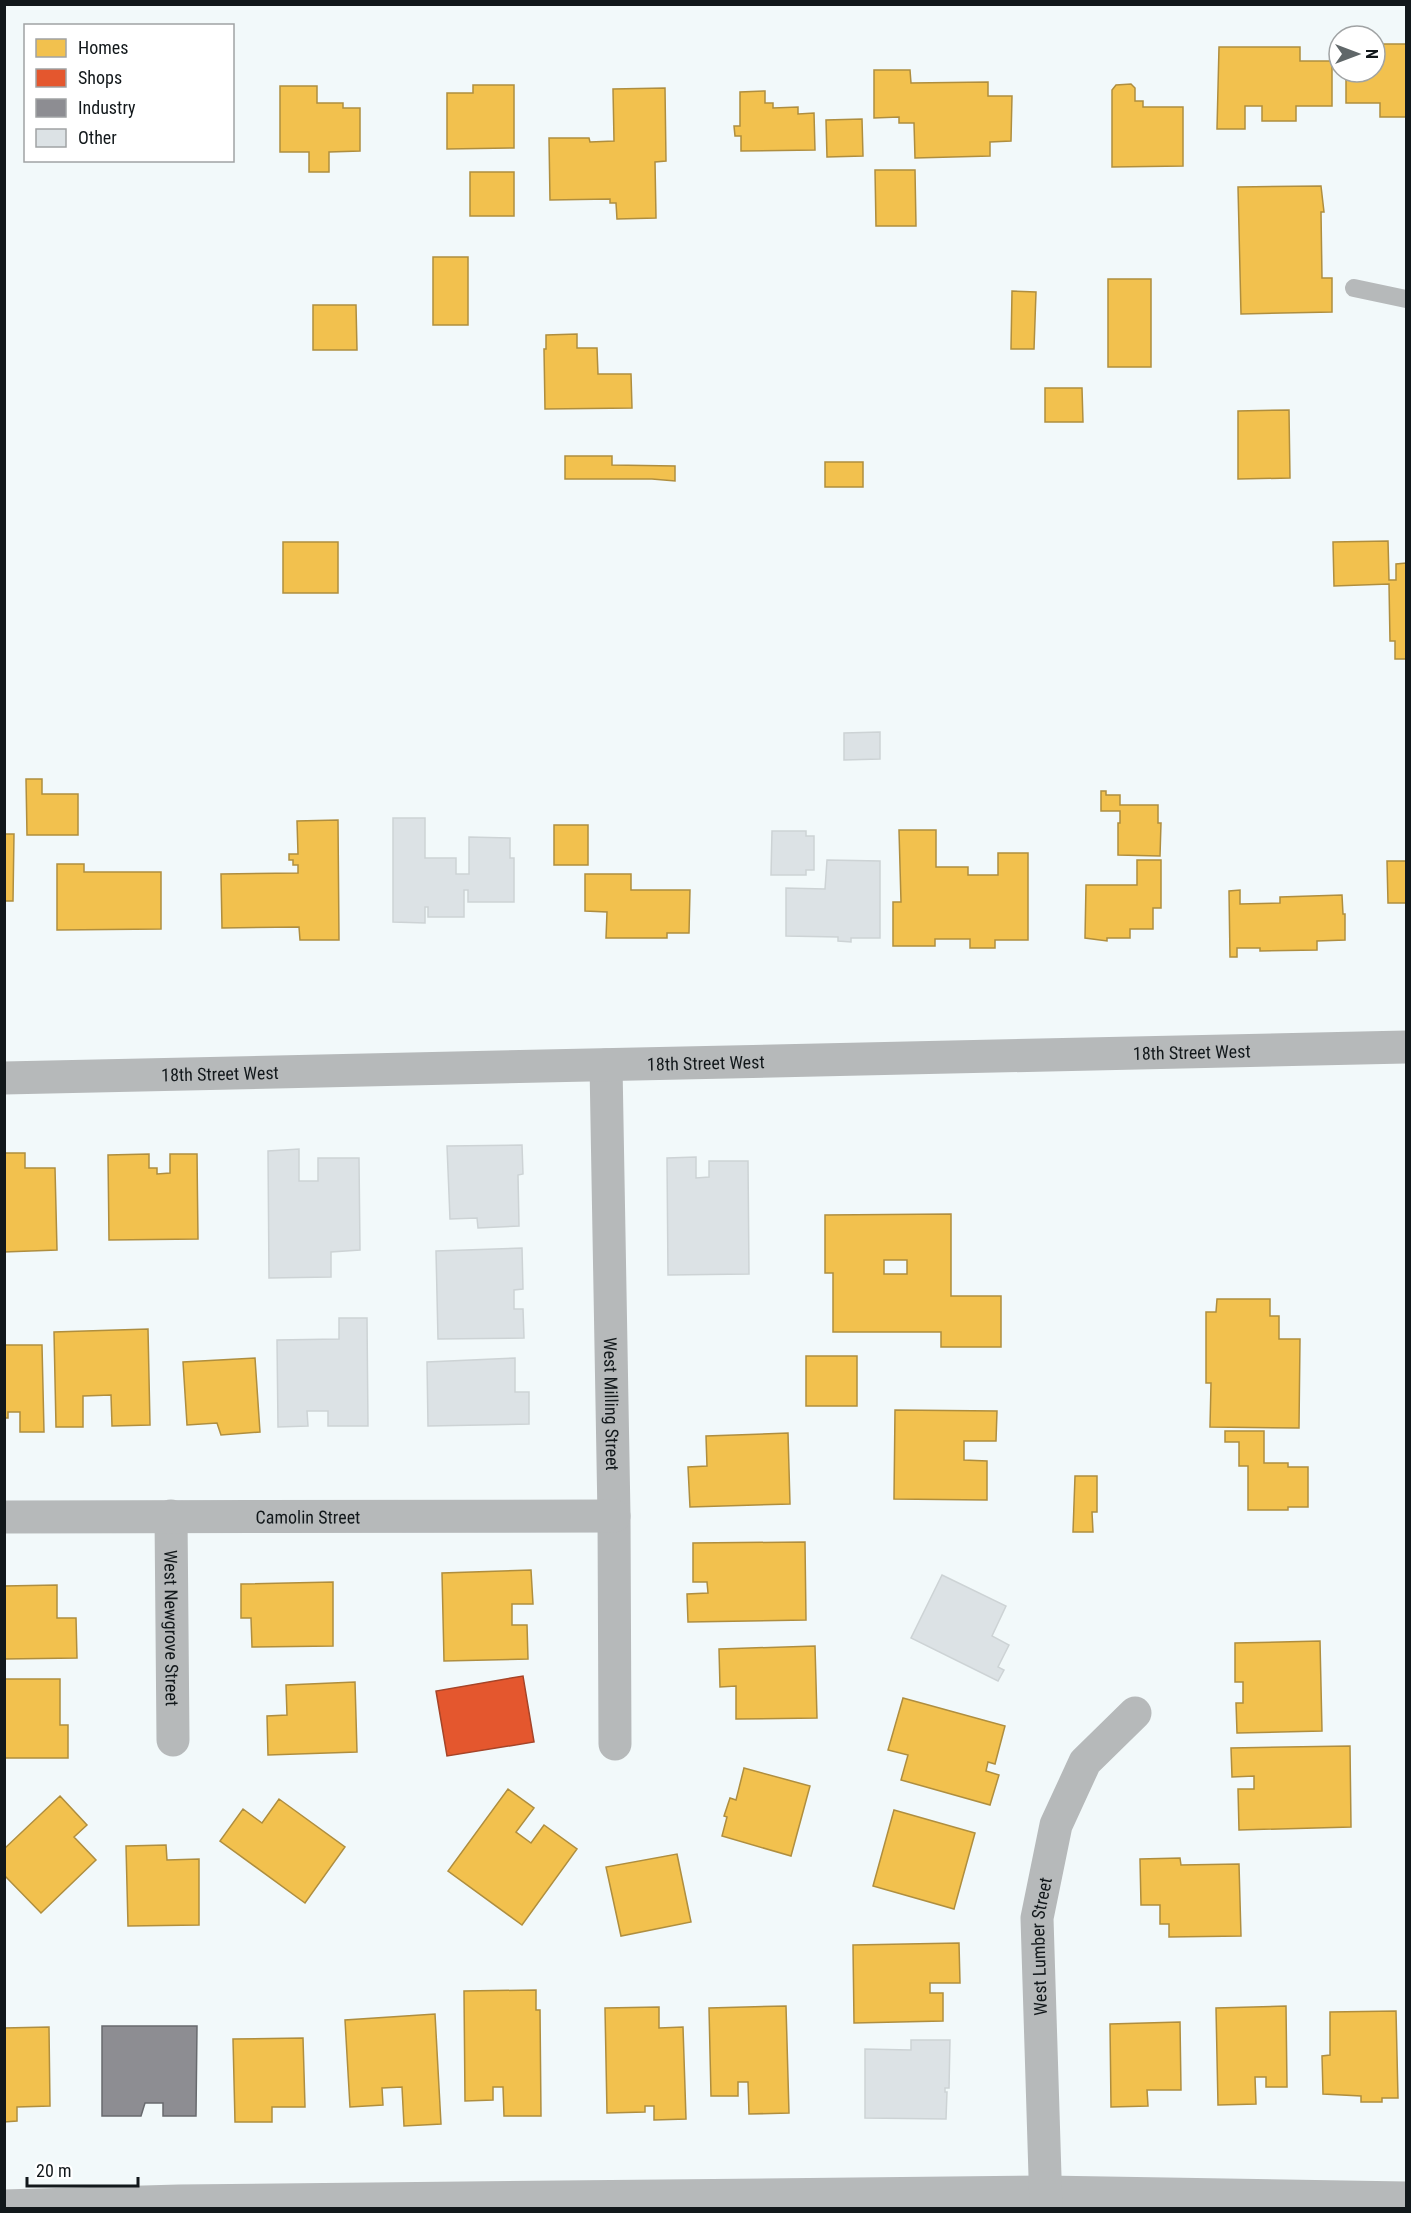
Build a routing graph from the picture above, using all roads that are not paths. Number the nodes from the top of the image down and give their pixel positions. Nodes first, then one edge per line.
1 (1354, 288) dead end
2 (1407, 299) edge
3 (1407, 1047) edge
4 (606, 1065) junction
5 (4, 1078) edge
6 (171, 1516) junction
7 (614, 1516) junction
8 (4, 1517) edge
9 (1135, 1713) dead end
10 (173, 1740) dead end
11 (615, 1744) dead end
12 (1407, 2198) edge
13 (1046, 2200) edge
14 (606, 2203) edge
15 (179, 2205) edge
16 (4, 2206) edge

1 - 2 lane
3 - 4 street, 18th Street West
4 - 5 street, 18th Street West
4 - 7 street, West Milling Street
6 - 7 street, Camolin Street
6 - 8 street, Camolin Street
6 - 10 street, West Newgrove Street
7 - 11 street, West Milling Street
9 - 13 street, West Lumber Street
12 - 13 street
13 - 14 street
14 - 15 street
15 - 16 street

